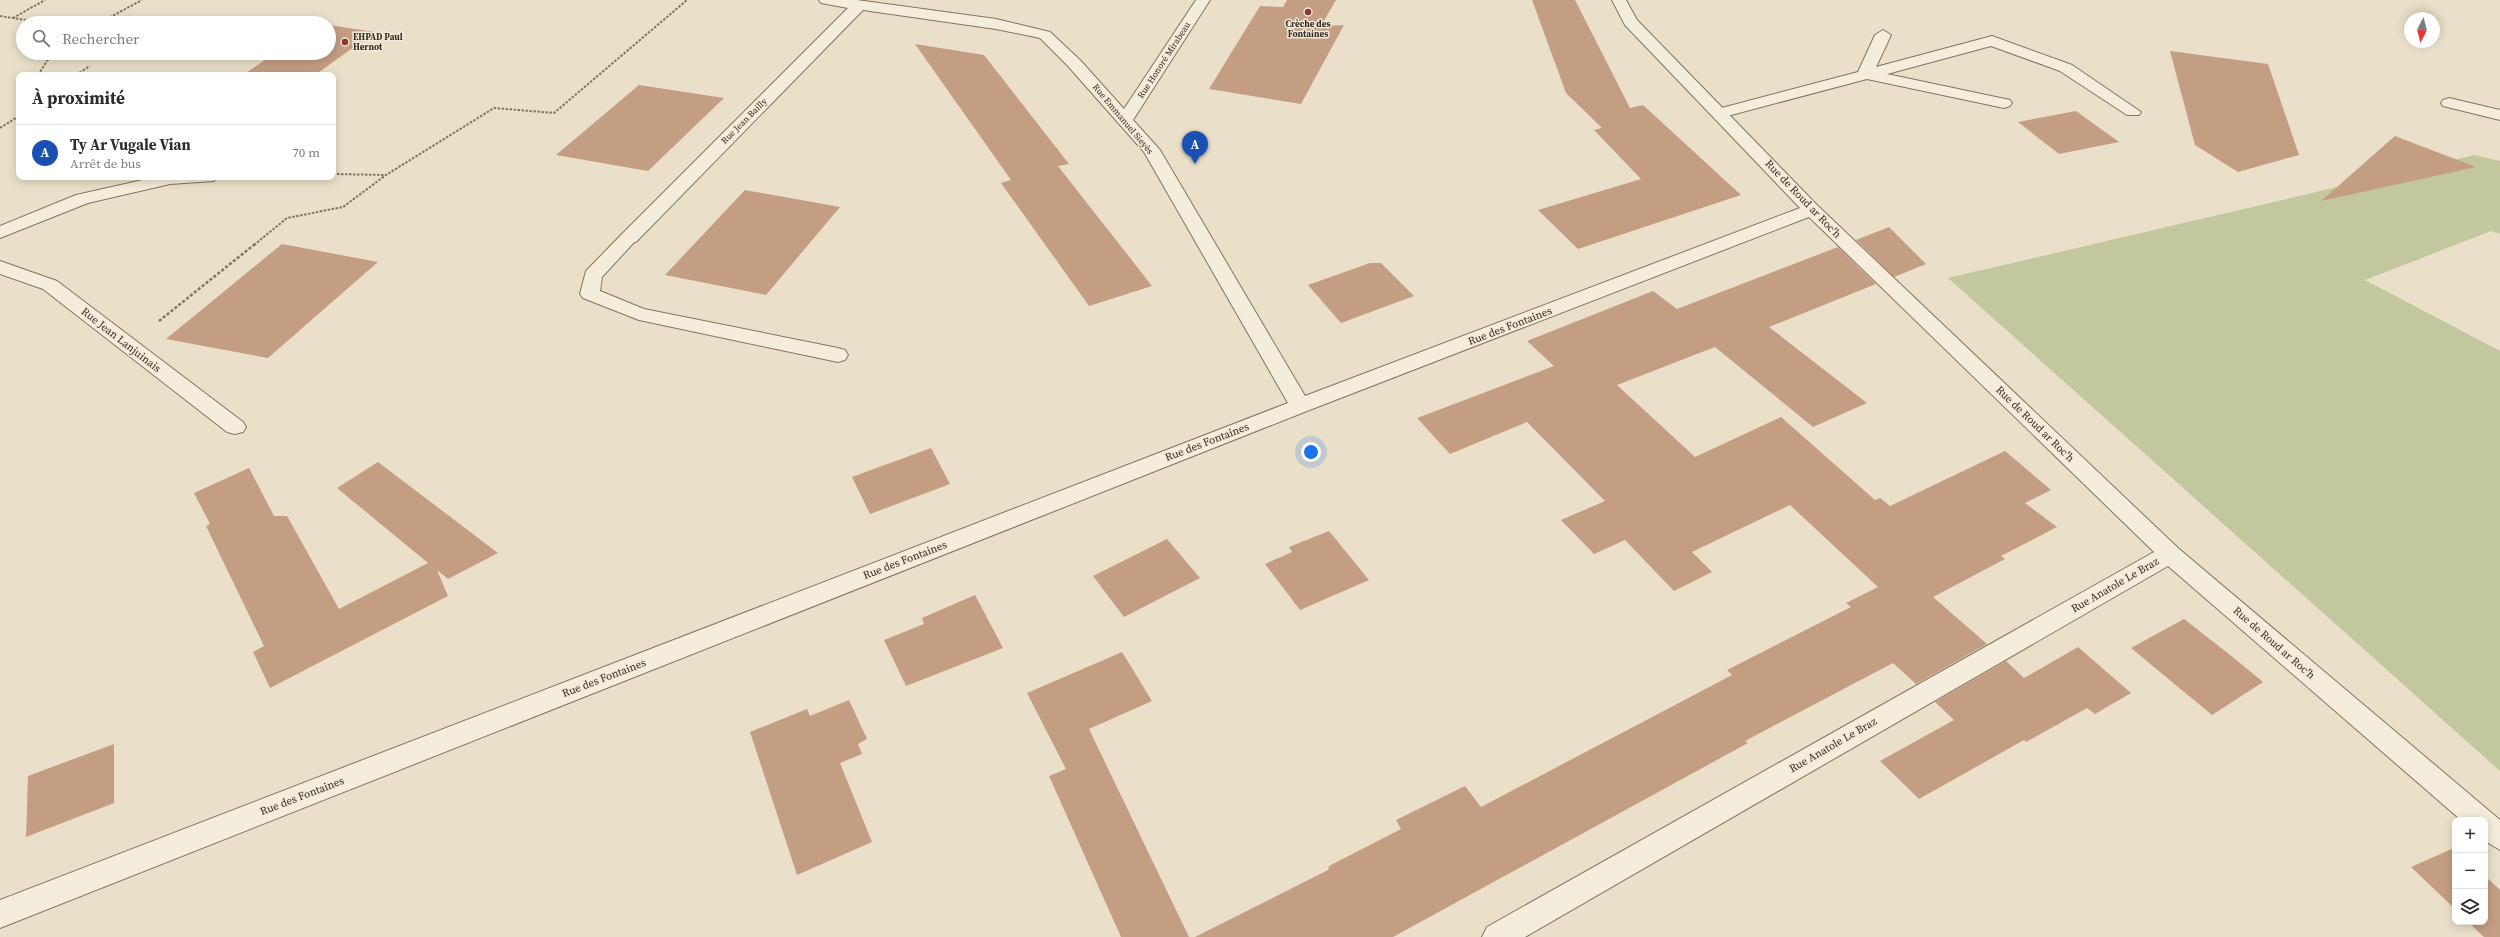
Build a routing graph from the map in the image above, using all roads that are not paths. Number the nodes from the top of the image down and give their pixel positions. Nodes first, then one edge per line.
1 (826, 0) edge
2 (1203, 0) edge
3 (1619, 0) edge
4 (859, 5) junction
5 (1883, 34) dead end
6 (1865, 74) junction
7 (2004, 103) dead end
8 (2449, 103) dead end
9 (2133, 112) dead end
10 (1720, 113) junction
11 (2500, 115) edge
12 (1125, 120) junction
13 (166, 180) edge
14 (1812, 210) junction
15 (0, 232) edge
16 (0, 267) edge
17 (838, 354) dead end
18 (1300, 406) junction
19 (235, 427) dead end
20 (2170, 554) junction
21 (2477, 817) edge
22 (2488, 827) edge
23 (2500, 837) edge
24 (0, 914) edge
25 (1497, 937) edge

1 - 4 street, Rue Emmanuel Sieyès
2 - 12 street, Rue Honoré Mirabeau
3 - 10 street, Rue de Roud ar Roc'h
4 - 12 street, Rue Emmanuel Sieyès
4 - 17 street, Rue Jean Bailly
5 - 6 street
6 - 7 street
6 - 9 street
6 - 10 street
8 - 11 street
10 - 14 street, Rue de Roud ar Roc'h
12 - 18 street, Rue Emmanuel Sieyès
13 - 15 street
14 - 18 street, Rue des Fontaines
14 - 20 street, Rue de Roud ar Roc'h
16 - 19 street, Rue Jean Lanjuinais
18 - 24 street, Rue des Fontaines
20 - 21 street, Rue de Roud ar Roc'h
20 - 25 street, Rue Anatole Le Braz
22 - 23 street

